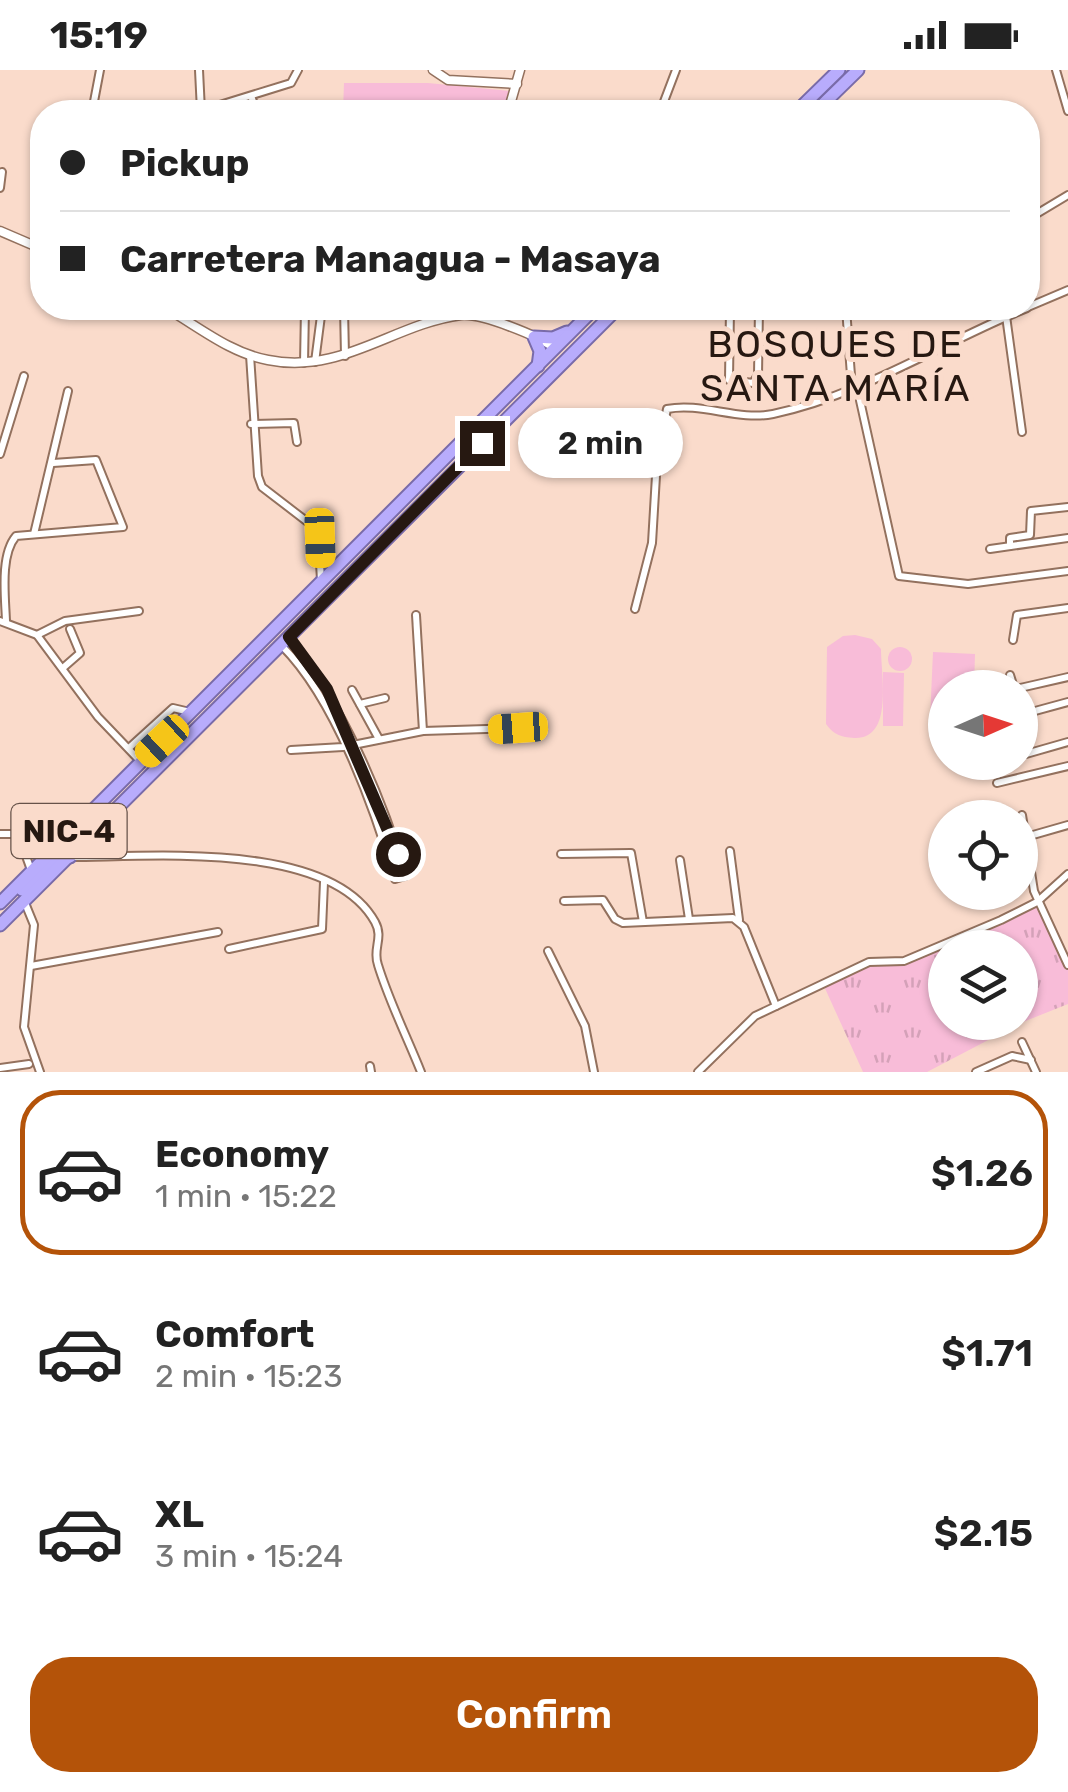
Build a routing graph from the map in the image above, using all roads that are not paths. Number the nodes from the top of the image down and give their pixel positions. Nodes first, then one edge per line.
1 (100, 70) edge
2 (200, 70) edge
3 (298, 70) edge
4 (432, 70) edge
5 (478, 70) edge
6 (520, 70) edge
7 (676, 70) edge
8 (838, 70) edge
9 (858, 70) edge
10 (1056, 70) edge
11 (477, 82) junction
12 (517, 84) junction
13 (251, 96) junction
14 (94, 100) edge
15 (199, 100) edge
16 (238, 100) edge
17 (252, 100) edge
18 (512, 100) edge
19 (665, 100) edge
20 (812, 100) edge
21 (821, 100) edge
22 (1068, 111) edge
23 (2, 172) edge
24 (0, 188) edge
25 (1068, 195) edge
26 (1040, 212) edge
27 (0, 231) edge
28 (30, 244) edge
29 (1068, 290) edge
30 (1040, 302) edge
31 (187, 320) edge
32 (305, 320) edge
33 (320, 320) edge
34 (344, 320) edge
35 (443, 320) edge
36 (493, 320) edge
37 (583, 320) edge
38 (606, 320) edge
39 (730, 320) edge
40 (759, 320) edge
41 (847, 320) edge
42 (998, 320) edge
43 (1007, 320) edge
44 (576, 326) junction
45 (593, 332) junction
46 (534, 336) junction
47 (555, 348) junction
48 (250, 355) junction
49 (345, 358) junction
50 (315, 362) junction
51 (304, 363) junction
52 (538, 366) junction
53 (24, 376) dead end
54 (854, 388) junction
55 (68, 390) dead end
56 (251, 424) junction
57 (502, 424) junction
58 (1022, 432) dead end
59 (296, 442) dead end
60 (0, 454) edge
61 (53, 464) junction
62 (1068, 507) edge
63 (34, 534) junction
64 (1068, 538) edge
65 (1010, 546) junction
66 (990, 549) dead end
67 (1068, 571) edge
68 (322, 581) junction
69 (1068, 608) edge
70 (635, 609) dead end
71 (140, 611) dead end
72 (416, 615) dead end
73 (3, 621) edge
74 (70, 629) dead end
75 (37, 635) junction
76 (1014, 640) dead end
77 (285, 641) junction
78 (64, 667) junction
79 (1068, 677) edge
80 (1038, 683) edge
81 (352, 690) dead end
82 (385, 698) dead end
83 (1068, 702) edge
84 (360, 704) junction
85 (1038, 710) edge
86 (191, 713) junction
87 (209, 717) junction
88 (518, 728) dead end
89 (423, 730) junction
90 (188, 737) junction
91 (378, 740) junction
92 (1068, 742) edge
93 (353, 745) junction
94 (343, 747) junction
95 (129, 748) junction
96 (290, 750) dead end
97 (1038, 751) edge
98 (139, 763) junction
99 (1068, 766) edge
100 (997, 784) dead end
101 (1068, 825) edge
102 (0, 834) edge
103 (1038, 834) edge
104 (82, 844) junction
105 (730, 850) dead end
106 (561, 854) dead end
107 (70, 856) junction
108 (89, 857) junction
109 (680, 860) dead end
110 (31, 870) junction
111 (1068, 874) edge
112 (324, 882) junction
113 (564, 900) dead end
114 (1038, 901) edge
115 (24, 902) junction
116 (0, 903) edge
117 (1038, 904) edge
118 (1019, 910) edge
119 (689, 918) junction
120 (739, 921) junction
121 (643, 922) junction
122 (0, 926) edge
123 (218, 932) dead end
124 (229, 949) dead end
125 (548, 951) dead end
126 (1068, 964) edge
127 (31, 966) junction
128 (776, 1006) junction
129 (1022, 1042) dead end
130 (1031, 1060) junction
131 (29, 1064) dead end
132 (0, 1068) edge
133 (992, 1069) edge
134 (40, 1072) edge
135 (421, 1072) edge
136 (594, 1072) edge
137 (698, 1072) edge
138 (976, 1072) edge
139 (1036, 1072) edge

1 - 14 street
2 - 15 street
3 - 13 street
4 - 11 street
5 - 11 street
6 - 12 street
7 - 19 street
8 - 20 highway
9 - 21 highway
10 - 22 street
11 - 12 street
12 - 18 street
13 - 16 street
13 - 17 street
23 - 24 street
25 - 26 street
27 - 28 street
29 - 30 street
31 - 48 street
32 - 51 street
33 - 50 street
34 - 49 street
35 - 49 street
36 - 46 street
37 - 44 highway, NIC-4
38 - 45 highway, NIC-4
39 - 40 street
41 - 54 street
42 - 54 street
43 - 58 street
44 - 46 highway
44 - 47 highway, NIC-4
45 - 47 highway
45 - 57 highway, NIC-4
46 - 47 street
46 - 52 highway
47 - 52 highway, NIC-4
47 - 57 highway
48 - 51 street
48 - 56 street
49 - 50 street
50 - 51 street
52 - 68 highway, NIC-4
53 - 60 street
54 - 67 street
54 - 70 street
55 - 61 street
56 - 59 street
56 - 68 street
57 - 77 highway, NIC-4
61 - 63 street
61 - 63 street
62 - 65 street
63 - 73 street
64 - 65 street
65 - 66 street
68 - 86 highway, NIC-4
69 - 76 street
71 - 75 street
72 - 89 street
73 - 75 street
74 - 78 street
75 - 78 street
77 - 87 highway, NIC-4
77 - 93 street
77 - 94 street
78 - 95 street
79 - 80 street
81 - 84 street
82 - 84 street
83 - 85 street
84 - 91 street
86 - 87 highway
86 - 90 highway
86 - 95 street
86 - 98 highway, NIC-4
87 - 90 highway, NIC-4
88 - 89 street
89 - 91 street
90 - 104 highway, NIC-4
91 - 93 street
92 - 97 street
93 - 94 street
93 - 94 street
94 - 96 street
95 - 98 street
98 - 104 highway
98 - 110 highway, NIC-4
99 - 100 street
101 - 103 street
102 - 110 street
104 - 107 highway, NIC-4
104 - 108 street
105 - 120 street
106 - 121 street
107 - 108 street
107 - 115 highway, NIC-4
107 - 116 highway
108 - 112 street
109 - 119 street
110 - 116 highway, NIC-4
111 - 114 street
112 - 124 street
112 - 135 street
113 - 121 street
115 - 122 highway, NIC-4
115 - 127 street
117 - 126 street
118 - 128 street
119 - 120 street
119 - 121 street
120 - 128 street
123 - 127 street
125 - 136 street
127 - 134 street
128 - 137 street
129 - 130 street
130 - 133 street
130 - 139 street
131 - 132 street
133 - 138 street

